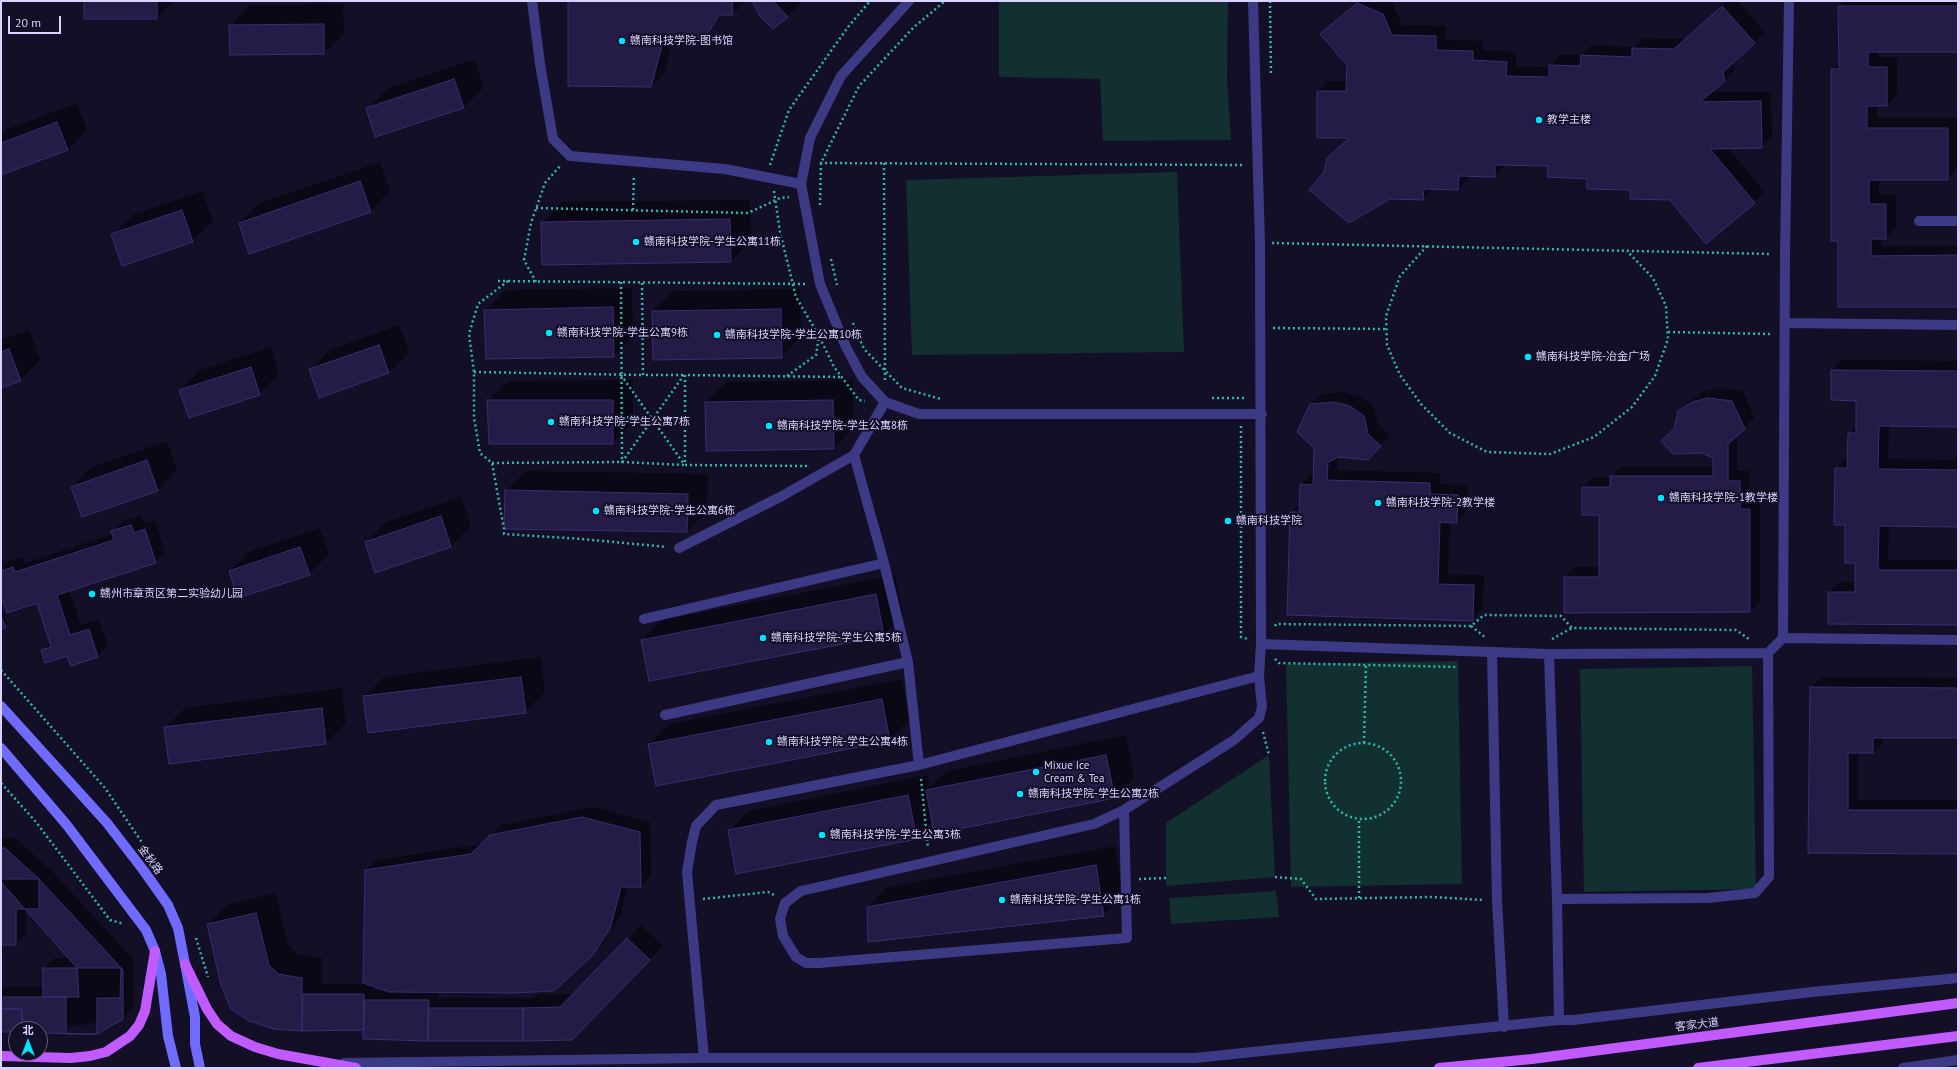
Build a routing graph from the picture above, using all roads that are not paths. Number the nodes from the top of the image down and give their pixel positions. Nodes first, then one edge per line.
1 (532, 1) edge
2 (909, 1) edge
3 (1253, 1) edge
4 (1789, 1) edge
5 (801, 184) junction
6 (1919, 221) dead end
7 (1958, 222) edge
8 (1785, 323) junction
9 (1958, 325) edge
10 (885, 402) junction
11 (1262, 414) junction
12 (854, 455) junction
13 (679, 548) road end
14 (884, 563) junction
15 (644, 619) dead end
16 (1783, 638) junction
17 (1958, 640) edge
18 (1261, 644) junction
19 (1492, 653) junction
20 (1768, 653) junction
21 (1548, 654) junction
22 (908, 662) junction
23 (1259, 676) junction
24 (1, 706) edge
25 (665, 715) dead end
26 (1, 748) edge
27 (919, 765) junction
28 (1124, 810) junction
29 (1557, 899) junction
30 (155, 951) junction
31 (185, 964) junction
32 (1958, 978) edge
33 (1958, 1003) edge
34 (1559, 1020) junction
35 (1504, 1026) junction
36 (1958, 1036) edge
37 (1, 1056) edge
38 (704, 1058) junction
39 (1958, 1060) edge
40 (337, 1063) junction
41 (176, 1068) edge
42 (200, 1068) edge
43 (356, 1068) edge
44 (1439, 1068) edge
45 (1698, 1068) edge
46 (1903, 1068) edge

1 - 5 street
2 - 5 street
3 - 11 street
4 - 8 street
5 - 10 street
6 - 7 street
8 - 9 street
8 - 16 street
10 - 11 street
10 - 12 street
11 - 18 street
12 - 13 street
12 - 14 street
14 - 15 street
14 - 22 street
16 - 17 street
16 - 20 street
18 - 19 street
18 - 23 street
19 - 21 street
19 - 35 street
20 - 21 street
20 - 29 street
21 - 29 street
22 - 25 street
22 - 27 street
23 - 27 street
23 - 28 street
24 - 31 main road, 金秋路
26 - 30 main road
27 - 38 street
28 - 28 street
29 - 34 street
30 - 37 main road
30 - 41 main road
31 - 40 main road
31 - 42 main road, 金秋路
32 - 34 street
33 - 44 main road, 客家大道
34 - 35 street
35 - 38 street
36 - 45 main road
38 - 40 street
39 - 46 street
40 - 43 main road

